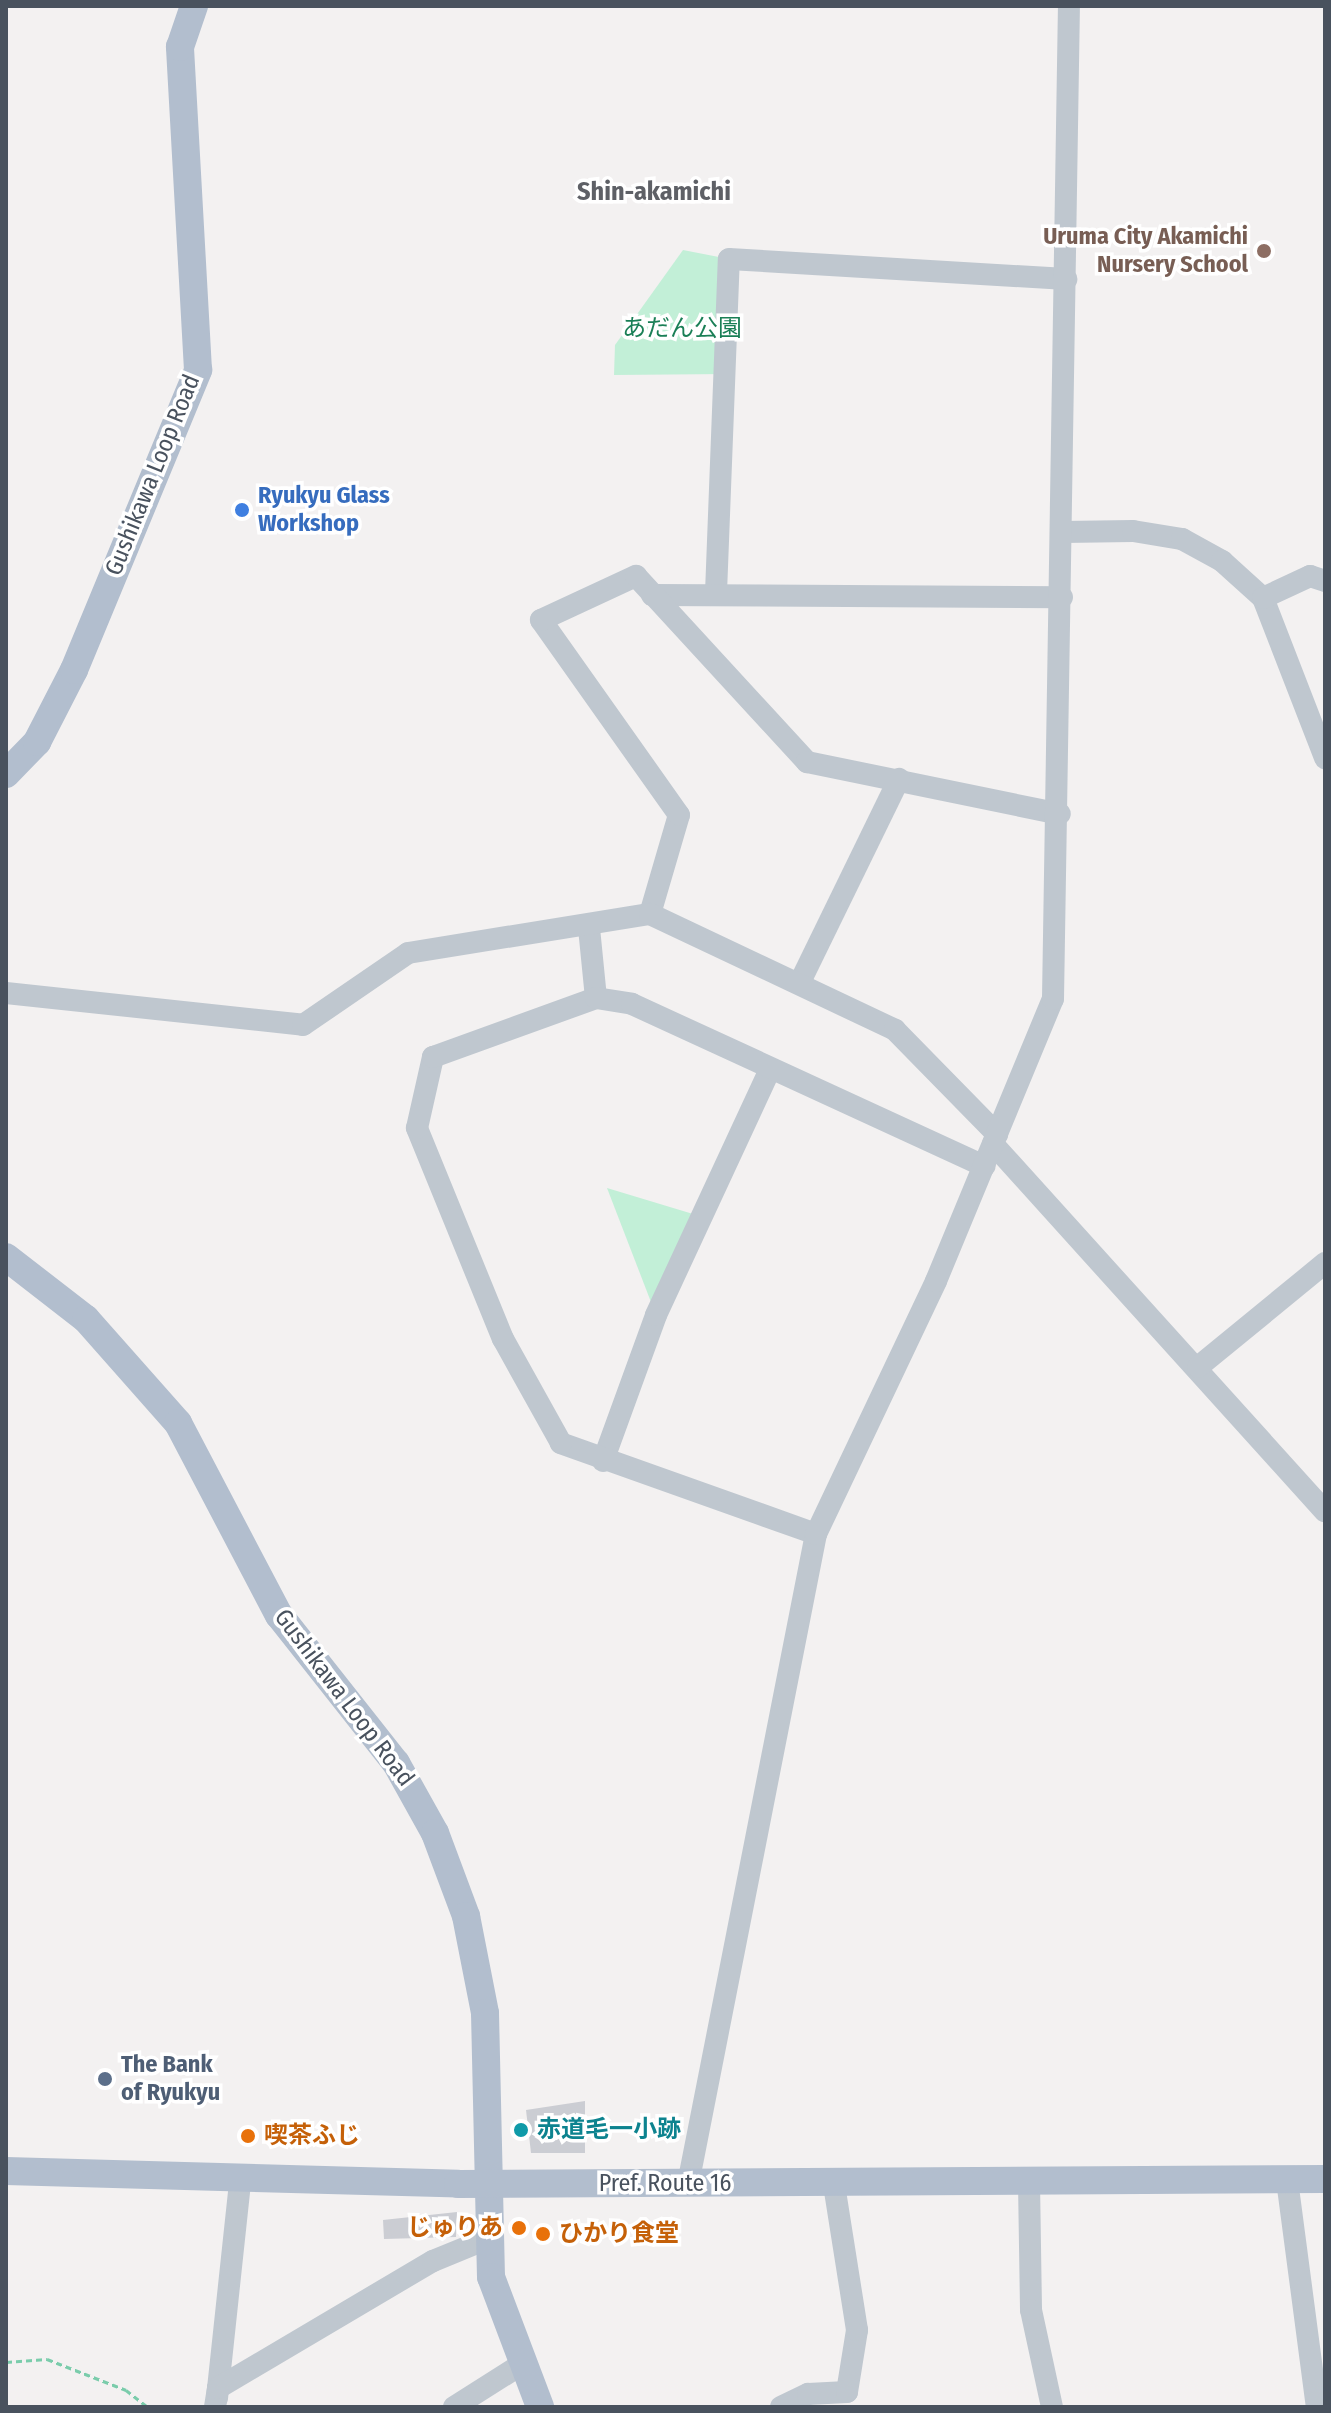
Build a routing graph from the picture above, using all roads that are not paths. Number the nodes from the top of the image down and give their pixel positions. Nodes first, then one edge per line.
1 (194, 6) edge
2 (1069, 6) edge
3 (1066, 279) junction
4 (1063, 532) junction
5 (1325, 581) edge
6 (716, 593) junction
7 (652, 595) junction
8 (1062, 597) junction
9 (1263, 598) junction
10 (1325, 758) edge
11 (6, 774) edge
12 (899, 779) junction
13 (1060, 814) junction
14 (650, 914) junction
15 (589, 928) junction
16 (800, 982) junction
17 (6, 993) edge
18 (596, 998) junction
19 (770, 1069) junction
20 (995, 1139) junction
21 (985, 1166) junction
22 (6, 1257) edge
23 (1325, 1263) edge
24 (1198, 1367) junction
25 (603, 1461) junction
26 (1325, 1511) edge
27 (816, 1534) junction
28 (6, 2171) edge
29 (1325, 2179) edge
30 (1287, 2180) junction
31 (240, 2181) junction
32 (1029, 2182) junction
33 (492, 2184) junction
34 (688, 2184) junction
35 (834, 2184) junction
36 (489, 2238) junction
37 (1316, 2321) edge
38 (522, 2364) junction
39 (216, 2401) edge
40 (454, 2407) edge
41 (540, 2407) edge
42 (781, 2407) edge
43 (1052, 2407) edge
44 (1317, 2407) edge

1 - 11 main road, Gushikawa Loop Road
2 - 3 street
3 - 4 street
3 - 6 street
4 - 8 street
4 - 9 street
5 - 9 street
6 - 7 street
6 - 8 street
7 - 12 street
7 - 14 street
8 - 13 street
9 - 10 street
12 - 13 street
12 - 16 street
13 - 20 street
14 - 15 street
14 - 16 street
15 - 17 street
15 - 18 street
16 - 20 street
18 - 19 street
18 - 25 street
19 - 21 street
19 - 25 street
20 - 21 street
20 - 24 street
21 - 27 street
22 - 33 main road, Gushikawa Loop Road
23 - 24 street
24 - 26 street
25 - 27 street
27 - 34 street
28 - 31 main road, Pref. Route 16
29 - 30 main road, Pref. Route 16
30 - 32 main road, Pref. Route 16
30 - 37 street
31 - 33 main road, Pref. Route 16
31 - 39 street
32 - 35 main road, Pref. Route 16
32 - 43 street
33 - 34 main road, Pref. Route 16
33 - 36 main road, Gushikawa Loop Road
34 - 35 main road, Pref. Route 16
35 - 42 street
36 - 38 main road, Gushikawa Loop Road
36 - 39 street
37 - 44 street
38 - 40 street
38 - 41 main road, Gushikawa Loop Road

